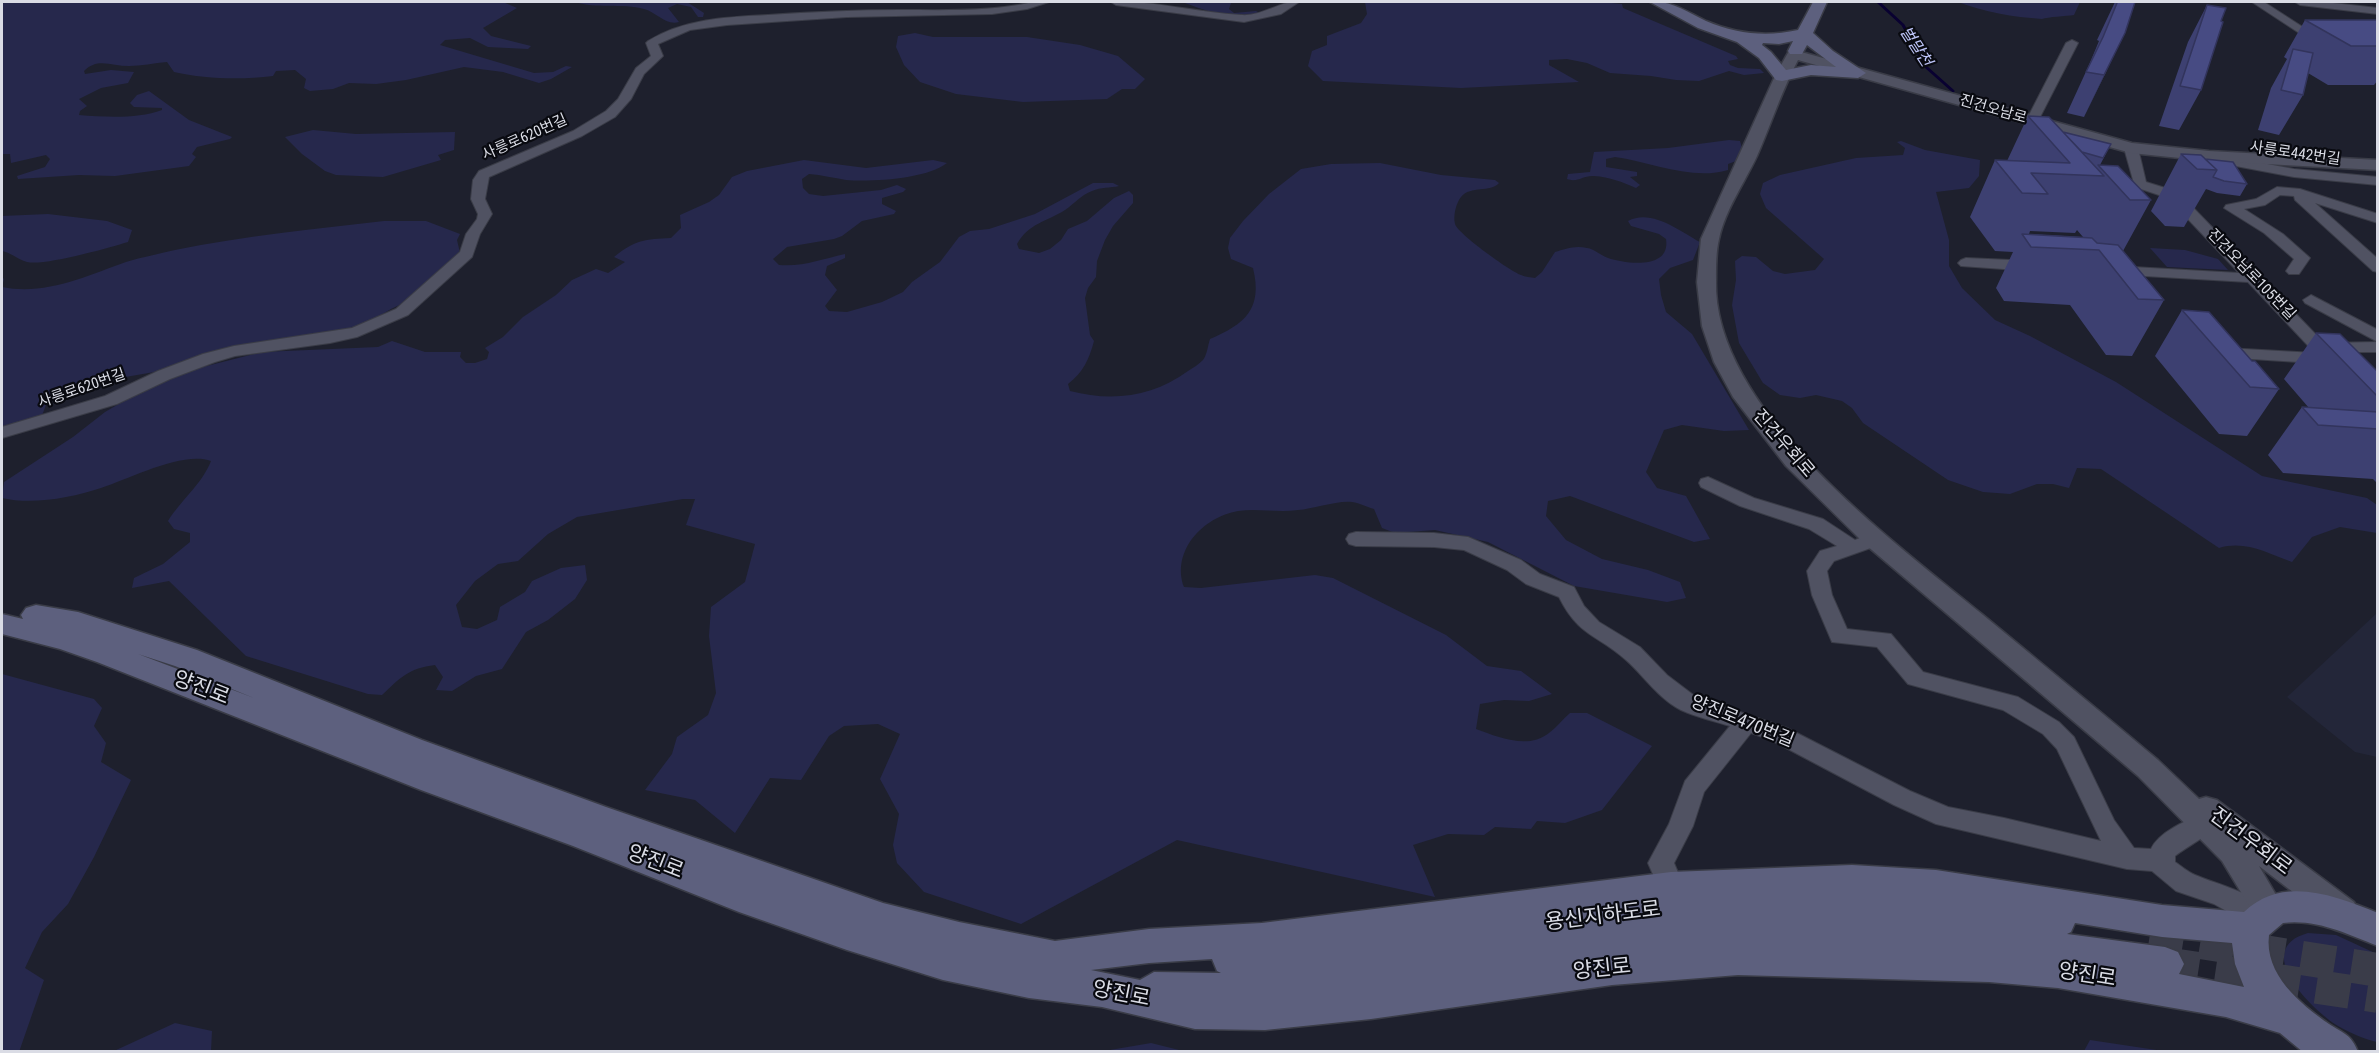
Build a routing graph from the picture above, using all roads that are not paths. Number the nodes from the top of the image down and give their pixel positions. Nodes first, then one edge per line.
1 (1044, 2) edge
2 (1116, 2) edge
3 (1294, 2) edge
4 (1657, 2) edge
5 (1820, 2) edge
6 (2257, 2) edge
7 (2300, 2) edge
8 (2378, 11) edge
9 (1804, 34) junction
10 (1740, 37) junction
11 (2072, 43) dead end
12 (2332, 46) edge
13 (1794, 54) junction
14 (1858, 73) junction
15 (1782, 76) junction
16 (2032, 120) junction
17 (2131, 148) junction
18 (2208, 156) junction
19 (2378, 165) edge
20 (2270, 169) junction
21 (2378, 181) edge
22 (2295, 192) junction
23 (2378, 219) edge
24 (1966, 263) dead end
25 (2046, 267) edge
26 (2378, 268) edge
27 (2104, 270) edge
28 (2294, 271) dead end
29 (2253, 278) junction
30 (2311, 300) dead end
31 (2378, 337) edge
32 (2378, 347) edge
33 (2226, 353) edge
34 (2330, 358) junction
35 (2, 433) edge
36 (1708, 483) dead end
37 (1356, 539) dead end
38 (1875, 539) junction
39 (1854, 548) junction
40 (2, 609) edge
41 (2, 624) edge
42 (1746, 723) junction
43 (2148, 768) junction
44 (2204, 824) junction
45 (2127, 858) junction
46 (2163, 861) junction
47 (1671, 887) junction
48 (2261, 920) junction
49 (2364, 924) edge
50 (1055, 958) junction
51 (1102, 989) junction
52 (2293, 1019) junction
53 (2330, 1049) edge

1 - 35 street, 사릉로620번길
2 - 3 street
4 - 10 main road, 진건오남로
5 - 9 main road, 진건우회로
6 - 12 street
7 - 8 street
9 - 10 main road
9 - 13 main road, 진건우회로
9 - 14 main road
10 - 13 main road, 진건오남로
10 - 15 main road
11 - 16 street
13 - 14 street, 진건오남로
13 - 15 street, 진건우회로
14 - 15 main road
14 - 16 street, 진건오남로
15 - 38 street, 진건우회로
16 - 17 street, 진건오남로
17 - 18 street, 진건오남로
17 - 29 street, 진건오남로105번길
18 - 19 street, 진건오남로
18 - 20 street, 사릉로442번길
20 - 21 street, 사릉로442번길
20 - 22 street
22 - 23 street
22 - 26 street
22 - 28 street
24 - 25 street
27 - 29 street
29 - 34 street, 진건오남로105번길
30 - 31 street
32 - 34 street
33 - 34 street
36 - 39 street
37 - 42 street, 양진로470번길
38 - 39 street
38 - 43 street, 진건우회로
39 - 45 street
40 - 50 main road, 양진로
41 - 51 main road, 양진로
42 - 45 street, 양진로470번길
42 - 47 street
43 - 44 street, 진건우회로
43 - 49 street, 진건우회로
44 - 46 street
44 - 48 street, 진건우회로
45 - 46 street, 양진로470번길
46 - 48 street
47 - 48 main road, 양진로
47 - 50 main road, 양진로
48 - 49 main road, 양진로
48 - 52 main road
50 - 51 main road, 용신지하도로
51 - 52 main road, 양진로
52 - 53 main road

